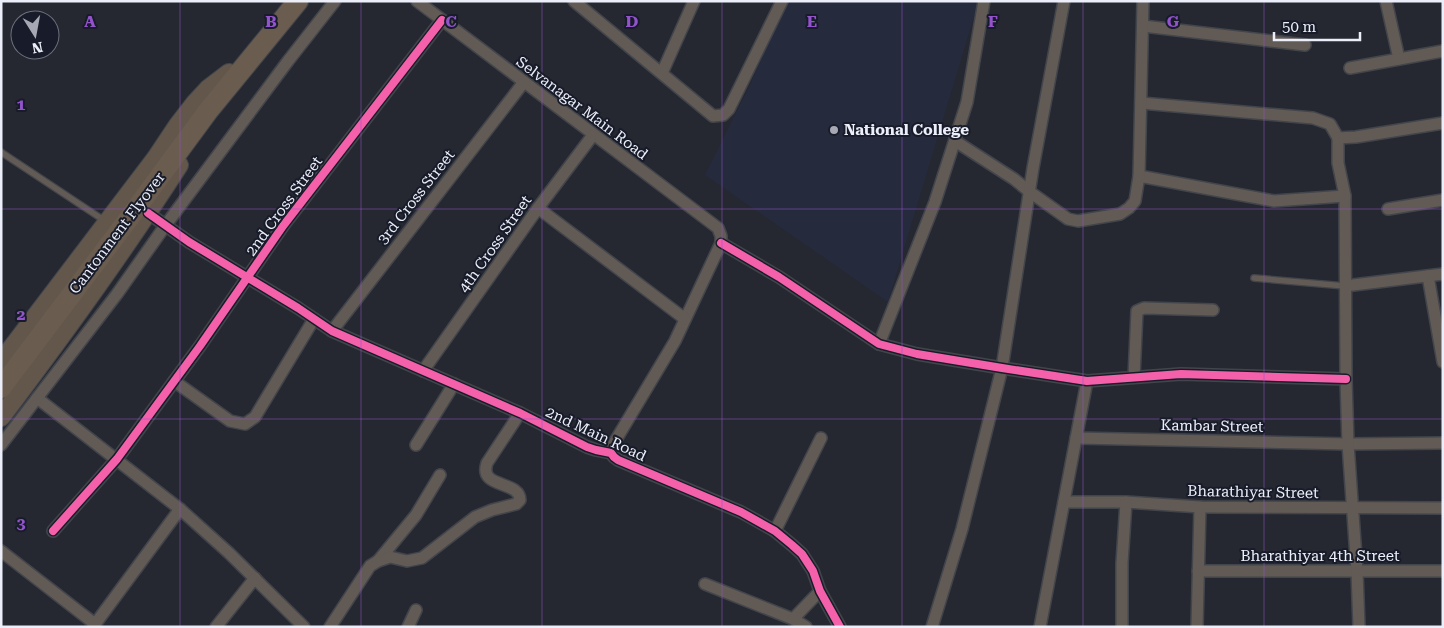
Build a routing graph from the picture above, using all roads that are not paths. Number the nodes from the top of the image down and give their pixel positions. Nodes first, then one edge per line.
1 (283, 1) edge
2 (298, 1) edge
3 (335, 1) edge
4 (417, 1) edge
5 (574, 1) edge
6 (694, 1) edge
7 (782, 1) edge
8 (984, 1) edge
9 (1064, 1) edge
10 (1143, 1) edge
11 (1386, 1) edge
12 (442, 20) junction
13 (1143, 26) junction
14 (1305, 45) dead end
15 (1443, 51) edge
16 (1399, 59) junction
17 (1350, 68) dead end
18 (662, 73) junction
19 (232, 76) junction
20 (524, 82) junction
21 (1141, 103) junction
22 (205, 109) junction
23 (1443, 123) edge
24 (593, 135) junction
25 (1338, 138) junction
26 (955, 141) junction
27 (1, 152) edge
28 (1139, 176) junction
29 (1030, 192) junction
30 (1345, 196) junction
31 (1443, 200) edge
32 (538, 208) junction
33 (1388, 209) dead end
34 (148, 213) junction
35 (107, 222) junction
36 (165, 226) junction
37 (721, 243) junction
38 (1443, 274) edge
39 (1428, 276) junction
40 (248, 278) junction
41 (1254, 278) dead end
42 (1345, 286) junction
43 (1213, 310) dead end
44 (685, 318) junction
45 (314, 319) junction
46 (332, 331) junction
47 (879, 344) junction
48 (1, 362) edge
49 (1443, 362) edge
50 (1002, 368) junction
51 (423, 371) junction
52 (1, 377) edge
53 (1134, 377) junction
54 (1346, 379) junction
55 (174, 381) junction
56 (1086, 381) junction
57 (454, 384) junction
58 (1, 388) edge
59 (37, 398) junction
60 (520, 413) junction
61 (1, 417) edge
62 (821, 438) dead end
63 (1076, 438) junction
64 (1443, 443) edge
65 (1348, 444) junction
66 (1, 445) edge
67 (416, 445) dead end
68 (611, 452) junction
69 (117, 459) junction
70 (440, 475) dead end
71 (1064, 502) junction
72 (1126, 502) junction
73 (1200, 507) junction
74 (1353, 508) junction
75 (1443, 508) edge
76 (180, 509) junction
77 (53, 531) dead end
78 (775, 531) junction
79 (1, 551) edge
80 (378, 561) junction
81 (1198, 571) junction
82 (1357, 571) junction
83 (1443, 571) edge
84 (254, 578) junction
85 (705, 584) dead end
86 (820, 591) junction
87 (416, 610) dead end
88 (793, 619) junction
89 (94, 626) edge
90 (216, 627) edge
91 (304, 627) edge
92 (330, 627) edge
93 (408, 627) edge
94 (806, 627) edge
95 (840, 627) edge
96 (932, 627) edge
97 (1040, 627) edge
98 (1122, 627) edge
99 (1197, 627) edge
100 (1359, 627) edge

1 - 19 highway
2 - 19 highway
3 - 36 street
4 - 12 street, Selvanagar Main Road
5 - 18 street
6 - 18 street
7 - 18 street
8 - 26 street
9 - 29 street
10 - 13 street
11 - 16 street
12 - 20 street, Selvanagar Main Road
12 - 40 street, 2nd Cross Street
13 - 14 street
13 - 21 street
15 - 16 street
16 - 17 street
19 - 22 highway, Cantonment Flyover
19 - 34 main road
19 - 35 main road
20 - 24 street, Selvanagar Main Road
20 - 46 street, 3rd Cross Street
21 - 25 street
21 - 28 street
22 - 52 highway, Cantonment Flyover
22 - 58 highway, Cantonment Flyover
23 - 25 street
24 - 32 street, 4th Cross Street
24 - 37 street, Selvanagar Main Road
25 - 30 street
26 - 29 street
26 - 47 street
27 - 35 lane
28 - 29 street
28 - 30 street
29 - 50 street
30 - 42 street
31 - 33 street
32 - 44 street
32 - 51 street, 4th Cross Street
34 - 36 street, 2nd Main Road
34 - 61 main road
35 - 48 main road
36 - 40 street, 2nd Main Road
36 - 59 street
37 - 44 street
37 - 47 street
38 - 39 street
39 - 42 street
39 - 49 street
40 - 45 street, 2nd Main Road
40 - 55 street, 2nd Cross Street
41 - 42 lane
42 - 54 street
43 - 53 street
44 - 68 street
45 - 46 street, 2nd Main Road
45 - 55 street
46 - 51 street, 2nd Main Road
47 - 50 street
50 - 56 street
50 - 96 street
51 - 57 street, 2nd Main Road
53 - 54 street
53 - 56 street
54 - 65 street
55 - 69 street, 2nd Cross Street
56 - 63 street
57 - 60 street, 2nd Main Road
57 - 67 street
59 - 66 street
59 - 69 street
60 - 68 street, 2nd Main Road
60 - 80 street
62 - 78 street
63 - 65 street, Kambar Street
63 - 71 street
64 - 65 street, Kambar Street
65 - 74 street
68 - 78 street, 2nd Main Road
69 - 76 street
69 - 77 street, 2nd Cross Street
70 - 80 street
71 - 72 street, Bharathiyar Street
71 - 97 street
72 - 73 street, Bharathiyar Street
72 - 98 street
73 - 74 street, Bharathiyar Street
73 - 81 street
74 - 75 street, Bharathiyar Street
74 - 82 street
76 - 84 street
76 - 89 street
78 - 86 street, 2nd Main Road
79 - 89 street
80 - 92 street
81 - 82 street, Bharathiyar 4th Street
81 - 99 street
82 - 83 street, Bharathiyar 4th Street
82 - 100 street
84 - 90 street
84 - 91 street
85 - 88 street
86 - 88 street
86 - 95 street, 2nd Main Road
87 - 93 street
88 - 94 street

